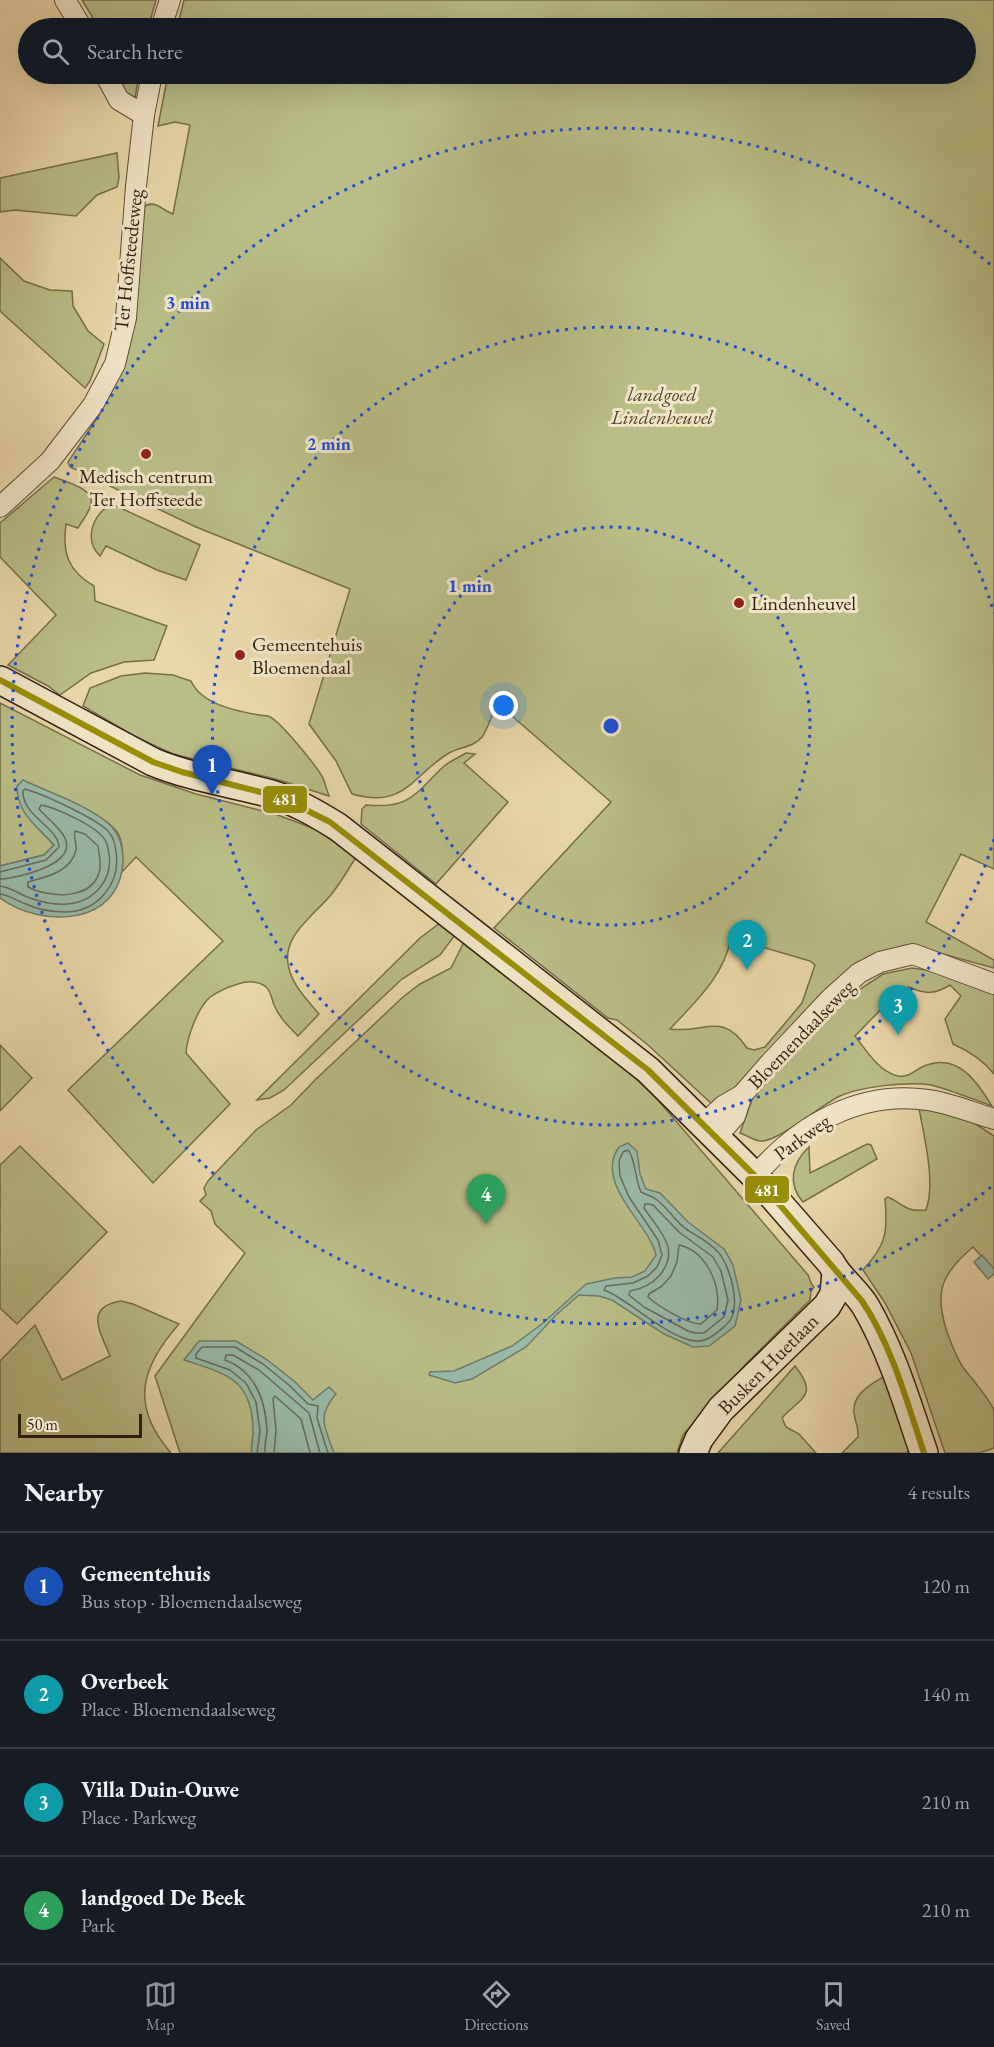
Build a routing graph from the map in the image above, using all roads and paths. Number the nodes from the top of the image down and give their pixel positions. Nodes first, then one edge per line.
1 (65, 0) edge
2 (170, 0) edge
3 (76, 18) edge
4 (164, 18) edge
5 (110, 84) edge
6 (150, 84) edge
7 (144, 115) junction
8 (0, 507) edge
9 (0, 680) edge
10 (994, 984) edge
11 (994, 1119) edge
12 (710, 1130) junction
13 (755, 1176) junction
14 (836, 1274) junction
15 (693, 1453) edge
16 (924, 1453) edge

1 - 3 street
2 - 4 street
5 - 7 street
6 - 7 street, Ter Hoffsteedeweg
7 - 8 street, Ter Hoffsteedeweg
9 - 12 street
10 - 12 street, Bloemendaalseweg
11 - 13 street, Parkweg
12 - 13 street
13 - 14 street
14 - 15 street, Busken Huetlaan
14 - 16 street

